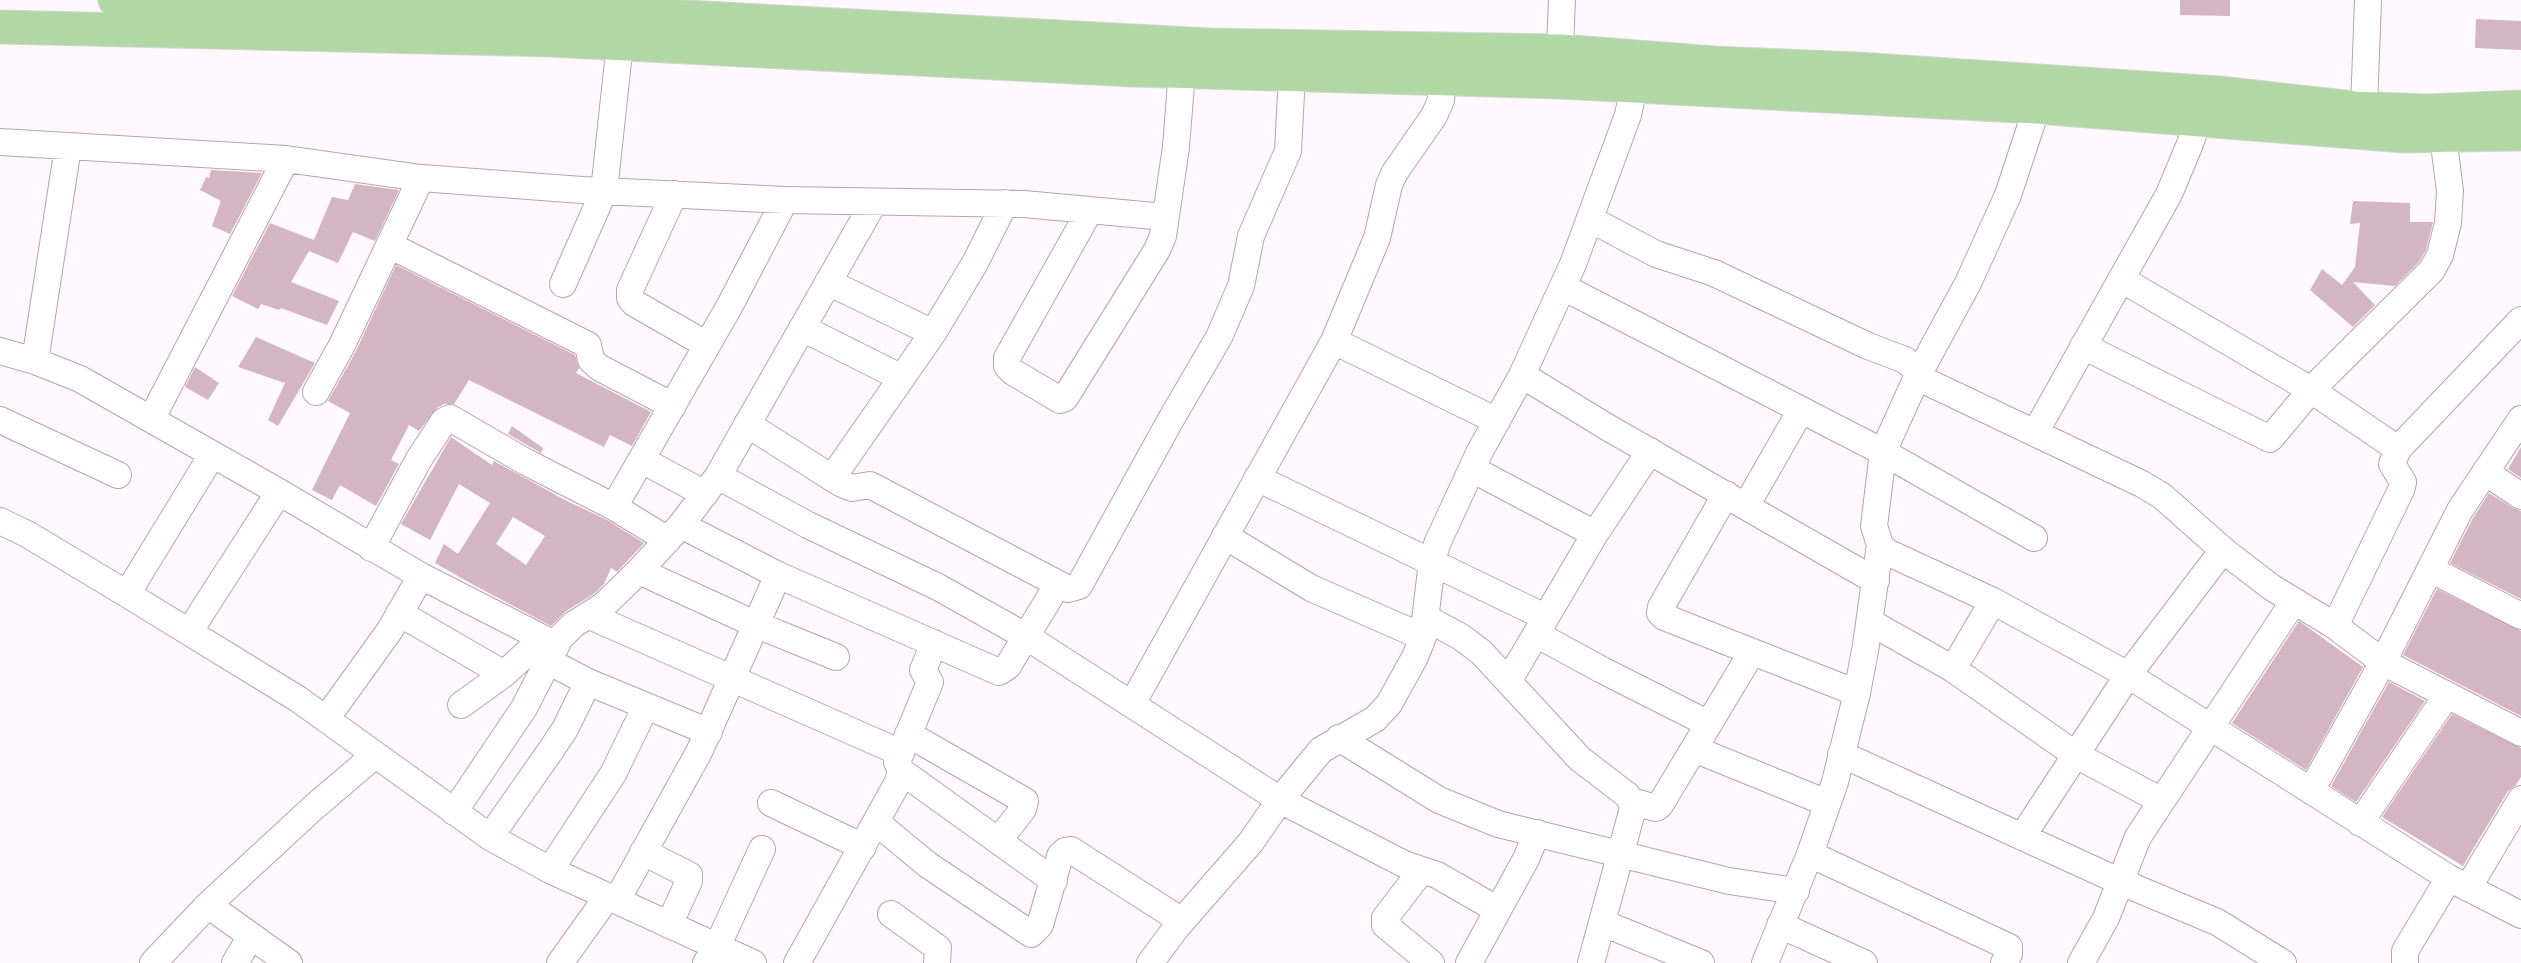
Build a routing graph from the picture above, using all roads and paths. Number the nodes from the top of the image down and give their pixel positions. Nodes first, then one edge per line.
1 (115, 0) edge
2 (1562, 0) edge
3 (2368, 0) edge
4 (0, 27) edge
5 (620, 43) junction
6 (1559, 67) junction
7 (1182, 71) junction
8 (1292, 74) junction
9 (1443, 79) junction
10 (1634, 86) junction
11 (2037, 107) junction
12 (2521, 107) edge
13 (2364, 108) junction
14 (2198, 120) junction
15 (2404, 123) junction
16 (2521, 134) edge
17 (2443, 136) junction
18 (0, 142) edge
19 (68, 147) junction
20 (286, 159) junction
21 (420, 178) junction
22 (604, 191) junction
23 (674, 194) junction
24 (784, 200) junction
25 (874, 202) junction
26 (1005, 203) junction
27 (1090, 210) junction
28 (1165, 217) junction
29 (1590, 219) junction
30 (389, 244) junction
31 (2121, 279) junction
32 (828, 282) junction
33 (563, 284) dead end
34 (1563, 287) junction
35 (2521, 320) edge
36 (802, 328) junction
37 (933, 333) junction
38 (1334, 341) junction
39 (707, 345) junction
40 (2083, 346) junction
41 (0, 351) edge
42 (35, 361) junction
43 (1522, 375) junction
44 (1917, 377) junction
45 (902, 378) junction
46 (2311, 390) junction
47 (316, 392) dead end
48 (673, 406) junction
49 (1801, 410) junction
50 (152, 418) junction
51 (2521, 419) edge
52 (0, 420) edge
53 (1497, 421) junction
54 (747, 424) junction
55 (2035, 433) junction
56 (2398, 449) junction
57 (1650, 451) junction
58 (1883, 452) junction
59 (212, 454) junction
60 (642, 460) junction
61 (1472, 469) junction
62 (2485, 472) junction
63 (118, 476) dead end
64 (832, 478) junction
65 (1257, 478) junction
66 (711, 485) junction
67 (279, 492) junction
68 (2521, 496) edge
69 (1736, 500) junction
70 (614, 507) junction
71 (0, 521) edge
72 (675, 532) junction
73 (1595, 534) junction
74 (1225, 536) junction
75 (2034, 537) dead end
76 (1880, 545) junction
77 (371, 548) junction
78 (2223, 550) junction
79 (1432, 562) junction
80 (2430, 569) junction
81 (639, 571) junction
82 (778, 575) junction
83 (421, 576) junction
84 (1876, 581) junction
85 (1058, 584) junction
86 (127, 594) junction
87 (1993, 601) junction
88 (2294, 601) junction
89 (399, 613) junction
90 (590, 616) junction
91 (2521, 616) edge
92 (1870, 622) junction
93 (757, 625) junction
94 (1541, 625) junction
95 (2335, 626) junction
96 (1425, 627) junction
97 (189, 632) junction
98 (1027, 637) junction
99 (934, 643) junction
100 (549, 649) junction
101 (1752, 652) junction
102 (836, 657) dead end
103 (2384, 662) junction
104 (1953, 669) junction
105 (504, 675) junction
106 (2128, 675) junction
107 (734, 678) junction
108 (1509, 680) junction
109 (588, 682) junction
110 (1857, 693) junction
111 (2448, 695) junction
112 (1132, 704) junction
113 (460, 705) dead end
114 (646, 706) junction
115 (326, 719) junction
116 (1709, 724) junction
117 (2209, 727) junction
118 (709, 732) junction
119 (2521, 733) edge
120 (1339, 738) junction
121 (1694, 749) junction
122 (903, 753) junction
123 (1841, 754) junction
124 (375, 755) junction
125 (2076, 755) junction
126 (2311, 791) junction
127 (2521, 799) edge
128 (1280, 800) junction
129 (2160, 800) junction
130 (1631, 801) junction
131 (771, 803) dead end
132 (1827, 803) junction
133 (454, 812) junction
134 (876, 822) junction
135 (2360, 823) junction
136 (1537, 833) junction
137 (490, 837) junction
138 (2022, 837) junction
139 (998, 842) junction
140 (862, 846) junction
141 (762, 849) dead end
142 (643, 852) junction
143 (1621, 854) junction
144 (1810, 854) junction
145 (550, 870) junction
146 (1422, 870) junction
147 (1054, 881) junction
148 (2121, 882) junction
149 (2459, 883) junction
150 (1796, 891) junction
151 (612, 898) junction
152 (208, 905) junction
153 (1498, 910) junction
154 (891, 914) dead end
155 (2521, 915) edge
156 (1182, 921) junction
157 (1603, 923) junction
158 (669, 925) junction
159 (1780, 925) junction
160 (251, 936) junction
161 (712, 955) edge
162 (2013, 960) edge
163 (153, 963) edge
164 (235, 963) edge
165 (289, 963) edge
166 (560, 963) edge
167 (753, 963) edge
168 (797, 963) edge
169 (936, 963) edge
170 (1150, 963) edge
171 (1431, 963) edge
172 (1469, 963) edge
173 (1591, 963) edge
174 (1701, 963) edge
175 (1765, 963) edge
176 (1864, 963) edge
177 (2081, 963) edge
178 (2283, 963) edge
179 (2405, 963) edge

1 - 6 main road
2 - 6 street
3 - 13 street
4 - 5 main road
5 - 7 main road
5 - 22 street
6 - 9 main road
6 - 10 main road
6 - 13 main road
7 - 8 main road
7 - 28 street
8 - 9 main road
8 - 85 street
9 - 38 street
10 - 11 main road
10 - 29 street
11 - 14 main road
11 - 44 street
12 - 15 main road
13 - 15 main road
14 - 15 main road
14 - 31 street
15 - 17 main road
16 - 17 main road
17 - 46 street
18 - 19 street
19 - 20 street
19 - 42 street
20 - 21 street
20 - 50 street
21 - 22 street
21 - 30 street
22 - 23 street
22 - 33 street
23 - 24 street
23 - 39 street
24 - 25 street
24 - 39 street
25 - 26 street
25 - 32 street
26 - 27 street
26 - 37 street
27 - 28 street
27 - 28 street
29 - 34 street
29 - 44 street
30 - 47 street
30 - 48 street
31 - 40 street
31 - 46 street
32 - 36 street
32 - 37 street
34 - 43 street
34 - 49 street
35 - 56 street
36 - 45 street
36 - 54 street
37 - 45 street
38 - 53 street
38 - 65 street
39 - 48 street
40 - 46 street
40 - 55 street
41 - 42 street
42 - 50 street
43 - 53 street
43 - 57 street
44 - 55 street
44 - 58 street
45 - 64 street
46 - 56 street
48 - 60 street
49 - 58 street
49 - 69 street
50 - 59 street
51 - 62 street
52 - 63 street
53 - 61 street
54 - 64 street
54 - 66 street
55 - 78 street
56 - 95 street
57 - 69 street
57 - 73 street
58 - 75 street
58 - 76 street
59 - 67 street
59 - 86 street
60 - 66 street
60 - 70 street
61 - 73 street
61 - 79 street
62 - 68 street
62 - 80 street
64 - 85 street
65 - 74 street
65 - 79 street
66 - 72 street
66 - 98 street
67 - 77 street
67 - 97 street
69 - 84 street
69 - 101 street
70 - 72 street
70 - 77 street
71 - 86 street
72 - 81 street
72 - 82 street
73 - 94 street
74 - 96 street
74 - 112 street
76 - 84 street
76 - 87 street
77 - 83 street
78 - 88 street
78 - 106 street
79 - 94 street
79 - 96 street
80 - 91 street
80 - 103 street
81 - 90 street
81 - 93 street
82 - 93 street
82 - 99 street
83 - 89 street
83 - 100 street
84 - 92 street
85 - 98 street
86 - 97 street
87 - 104 street
87 - 106 street
88 - 95 street
88 - 117 street
89 - 105 street
89 - 115 street
90 - 100 street
90 - 107 street
92 - 104 street
92 - 110 street
93 - 102 street
93 - 107 street
94 - 108 street
94 - 116 street
95 - 103 street
96 - 108 street
96 - 120 street
97 - 115 street
98 - 99 street
98 - 112 street
99 - 122 street
100 - 105 street
100 - 109 street
100 - 133 street
101 - 110 street
101 - 116 street
103 - 111 street
103 - 126 street
104 - 125 street
105 - 113 street
106 - 117 street
106 - 125 street
107 - 118 street
107 - 122 street
108 - 130 street
109 - 114 street
109 - 137 street
110 - 123 street
111 - 119 street
111 - 135 street
112 - 128 street
114 - 118 street
114 - 145 street
115 - 124 street
116 - 121 street
117 - 126 street
117 - 129 street
118 - 142 street
120 - 128 street
120 - 136 street
121 - 130 street
121 - 132 street
122 - 134 street
122 - 139 street
122 - 139 street
123 - 132 street
123 - 138 street
124 - 133 street
124 - 152 street
125 - 129 street
125 - 138 street
126 - 135 street
127 - 149 street
128 - 146 street
128 - 156 street
129 - 148 street
130 - 143 street
131 - 140 street
132 - 144 street
133 - 137 street
134 - 140 street
134 - 147 street
135 - 149 street
136 - 143 street
136 - 153 street
137 - 145 street
138 - 148 street
139 - 147 street
140 - 168 street
141 - 161 street
142 - 151 street
142 - 158 street
143 - 150 street
143 - 157 street
144 - 150 street
144 - 162 street
145 - 151 street
146 - 153 street
146 - 171 street
147 - 156 street
148 - 177 street
148 - 178 street
149 - 155 street
149 - 179 street
150 - 159 street
151 - 158 street
151 - 166 street
152 - 160 street
152 - 163 street
153 - 172 street
154 - 169 street
156 - 170 street
157 - 173 street
157 - 174 street
158 - 161 street
159 - 175 street
159 - 176 street
160 - 164 street
160 - 165 street
161 - 167 street

